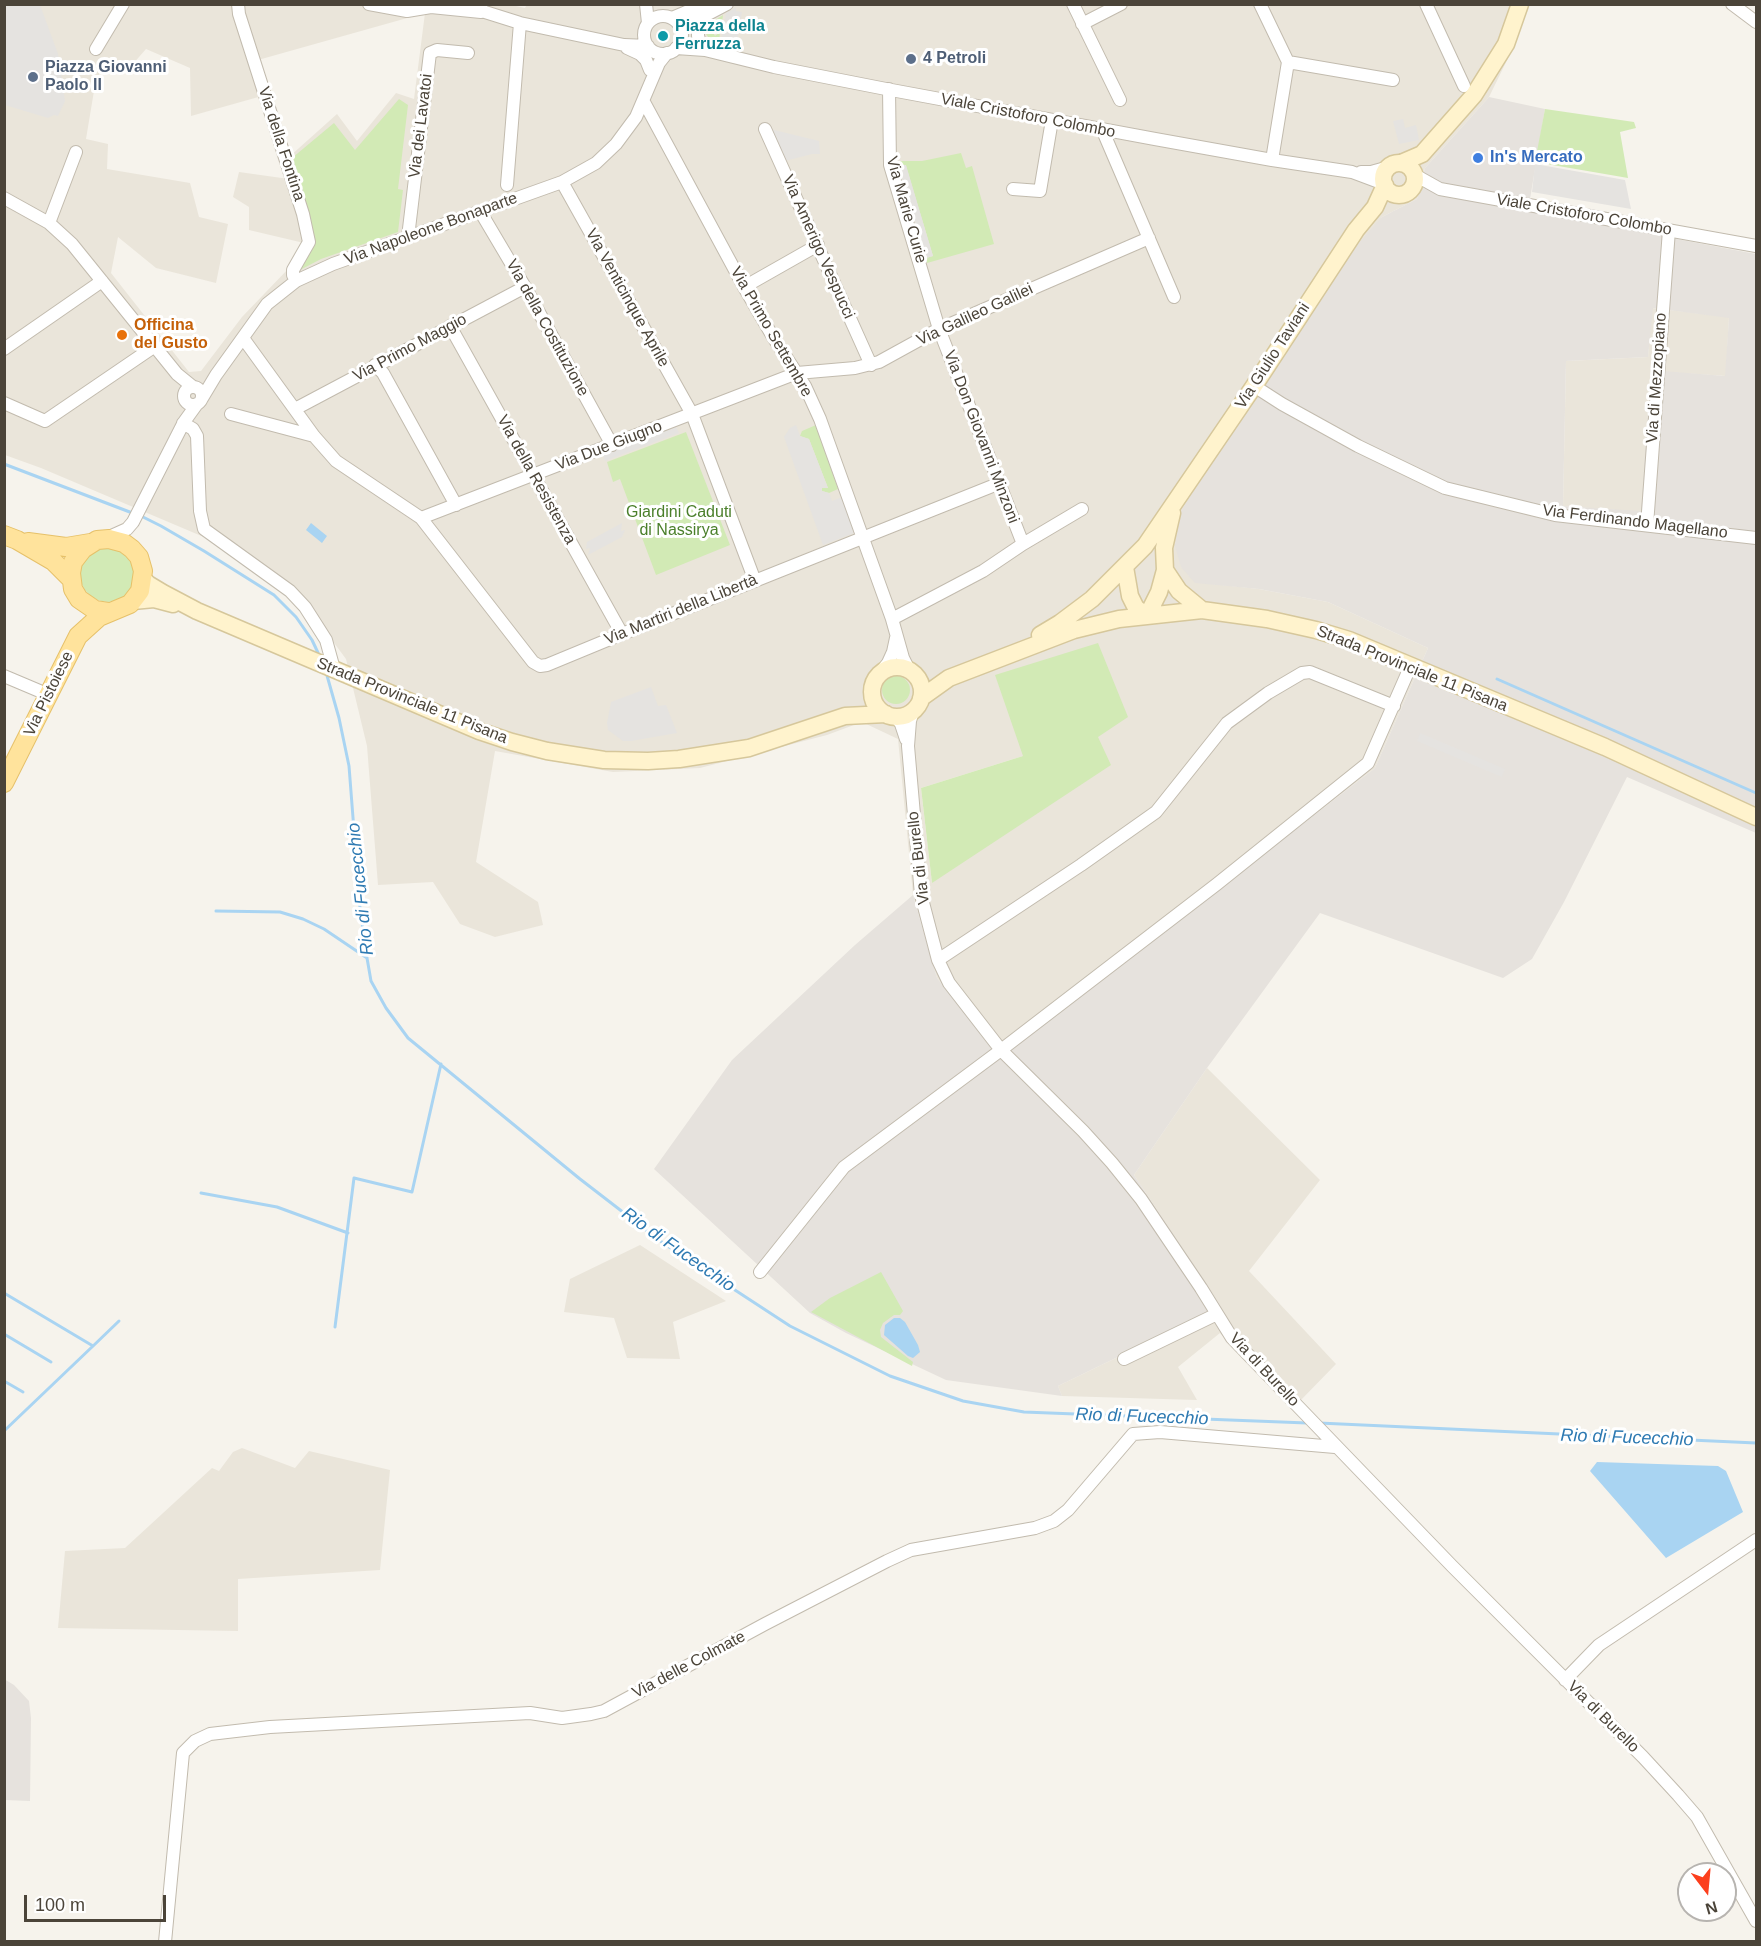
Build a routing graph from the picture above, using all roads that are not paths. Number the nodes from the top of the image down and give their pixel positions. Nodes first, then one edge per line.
1 (123, 4) edge
2 (238, 4) edge
3 (369, 4) edge
4 (471, 4) edge
5 (646, 4) edge
6 (654, 4) edge
7 (727, 4) edge
8 (1072, 4) edge
9 (1121, 4) edge
10 (1260, 4) edge
11 (1426, 4) edge
12 (1520, 4) edge
13 (1732, 4) edge
14 (705, 10) edge
15 (485, 12) junction
16 (669, 17) junction
17 (520, 22) junction
18 (1756, 22) edge
19 (1082, 24) junction
20 (647, 38) junction
21 (677, 42) junction
22 (624, 45) junction
23 (96, 49) dead end
24 (705, 50) junction
25 (468, 53) dead end
26 (1288, 62) junction
27 (650, 70) junction
28 (1393, 81) dead end
29 (1464, 86) dead end
30 (889, 89) junction
31 (646, 96) junction
32 (1120, 100) dead end
33 (636, 117) junction
34 (1052, 120) junction
35 (765, 129) dead end
36 (1102, 129) junction
37 (660, 135) junction
38 (76, 152) dead end
39 (1272, 160) junction
40 (1405, 170) junction
41 (1352, 172) junction
42 (562, 182) junction
43 (1384, 184) junction
44 (507, 185) dead end
45 (1013, 189) dead end
46 (1402, 195) junction
47 (4, 198) edge
48 (1375, 207) junction
49 (480, 211) junction
50 (49, 223) junction
51 (1669, 230) junction
52 (408, 237) junction
53 (1149, 238) junction
54 (818, 245) junction
55 (1756, 246) edge
56 (102, 281) junction
57 (296, 281) junction
58 (525, 287) junction
59 (744, 287) junction
60 (1174, 297) dead end
61 (450, 326) junction
62 (939, 329) junction
63 (243, 338) junction
64 (155, 346) junction
65 (4, 349) edge
66 (375, 365) junction
67 (871, 365) junction
68 (797, 373) junction
69 (216, 375) junction
70 (1254, 386) junction
71 (189, 392) junction
72 (199, 402) junction
73 (4, 403) edge
74 (295, 408) junction
75 (231, 414) dead end
76 (692, 414) junction
77 (183, 423) junction
78 (314, 436) junction
79 (612, 445) junction
80 (533, 476) junction
81 (1000, 483) junction
82 (456, 505) junction
83 (1174, 505) junction
84 (1082, 509) dead end
85 (421, 518) junction
86 (133, 522) junction
87 (1647, 525) junction
88 (11, 537) edge
89 (862, 538) junction
90 (1756, 538) edge
91 (98, 541) junction
92 (1023, 544) junction
93 (139, 557) junction
94 (1125, 567) junction
95 (1165, 570) junction
96 (144, 579) junction
97 (755, 581) junction
98 (73, 586) junction
99 (133, 601) junction
100 (1202, 610) junction
101 (197, 611) junction
102 (108, 612) junction
103 (1147, 616) junction
104 (892, 619) junction
105 (622, 634) junction
106 (78, 636) junction
107 (896, 637) junction
108 (1004, 656) junction
109 (1411, 665) junction
110 (338, 671) junction
111 (912, 672) junction
112 (4, 676) edge
113 (949, 678) junction
114 (875, 683) junction
115 (49, 695) junction
116 (917, 705) junction
117 (1394, 706) junction
118 (891, 715) junction
119 (845, 716) junction
120 (908, 746) junction
121 (4, 783) edge
122 (1756, 817) edge
123 (938, 960) junction
124 (1001, 1050) junction
125 (760, 1272) dead end
126 (1217, 1314) junction
127 (1124, 1359) dead end
128 (1335, 1447) junction
129 (1756, 1540) edge
130 (1565, 1680) junction
131 (1756, 1921) edge
132 (165, 1941) edge

1 - 23 street
2 - 57 street, Via della Fontina
3 - 15 street
4 - 15 street
5 - 20 street, Via Napoleone Bonaparte
6 - 16 street
7 - 14 street
8 - 19 street
9 - 19 street
10 - 26 street
11 - 29 street
12 - 40 main road
13 - 18 street
14 - 16 street
14 - 21 street
14 - 24 street
15 - 17 street
16 - 20 street
16 - 21 street
17 - 22 street
17 - 44 street
19 - 32 street
20 - 21 street
20 - 22 street
20 - 27 street, Via Napoleone Bonaparte
21 - 24 street, Viale Cristoforo Colombo
21 - 31 street, Via Napoleone Bonaparte
22 - 27 street
24 - 30 street, Viale Cristoforo Colombo
25 - 52 street, Via dei Lavatoi
26 - 28 street
26 - 39 street
27 - 31 street, Via Napoleone Bonaparte
30 - 34 street, Viale Cristoforo Colombo
30 - 62 street, Via Marie Curie
31 - 33 street, Via Napoleone Bonaparte
31 - 37 street, Via Primo Settembre
33 - 37 street, Via Primo Settembre
33 - 42 street, Via Napoleone Bonaparte
34 - 36 street, Viale Cristoforo Colombo
34 - 45 street
35 - 54 street, Via Amerigo Vespucci
36 - 39 street, Viale Cristoforo Colombo
36 - 53 street
37 - 59 street, Via Primo Settembre
38 - 50 street
39 - 41 street, Viale Cristoforo Colombo
40 - 41 street, Viale Cristoforo Colombo
40 - 43 main road
40 - 46 main road
40 - 51 street, Viale Cristoforo Colombo
41 - 43 street, Viale Cristoforo Colombo
42 - 49 street, Via Napoleone Bonaparte
42 - 76 street, Via Venticinque Aprile
43 - 46 main road, Viale Cristoforo Colombo
43 - 48 main road, Via Giulio Taviani
46 - 48 main road, Via Giulio Taviani
47 - 50 street
48 - 70 main road, Via Giulio Taviani
49 - 52 street, Via Napoleone Bonaparte
49 - 58 street, Via della Costituzione
50 - 56 street
51 - 55 street, Viale Cristoforo Colombo
51 - 87 street, Via di Mezzopiano
52 - 57 street, Via Napoleone Bonaparte
53 - 60 street
53 - 62 street, Via Galileo Galilei
54 - 59 street
54 - 67 street, Via Amerigo Vespucci
56 - 64 street
56 - 65 street
57 - 63 street, Via Napoleone Bonaparte
58 - 61 street, Via Primo Maggio
58 - 79 street, Via della Costituzione
59 - 68 street, Via Primo Settembre
61 - 66 street, Via Primo Maggio
61 - 80 street, Via della Resistenza
62 - 67 street, Via Galileo Galilei
62 - 81 street, Via Don Giovanni Minzoni
63 - 69 street, Via Napoleone Bonaparte
63 - 74 street
64 - 71 street
64 - 73 street
66 - 74 street, Via Primo Maggio
66 - 82 street
67 - 68 street, Via Galileo Galilei
68 - 76 street, Via Due Giugno
68 - 89 street, Via Primo Settembre
69 - 71 street, Via Napoleone Bonaparte
69 - 72 street, Via Napoleone Bonaparte
70 - 83 main road, Via Giulio Taviani
70 - 87 street, Via Ferdinando Magellano
71 - 72 street
71 - 77 street, Via Napoleone Bonaparte
72 - 77 street, Via Napoleone Bonaparte
74 - 78 street
75 - 78 street
76 - 79 street, Via Due Giugno
76 - 97 street, Via Venticinque Aprile
77 - 86 street, Via Napoleone Bonaparte
77 - 110 street
78 - 85 street
79 - 80 street, Via Due Giugno
80 - 82 street, Via Due Giugno
80 - 105 street, Via della Resistenza
81 - 89 street, Via Martiri della Libertà
81 - 92 street, Via Don Giovanni Minzoni
82 - 85 street, Via Due Giugno
83 - 94 main road, Via Giulio Taviani
83 - 95 main road, Via Giulio Taviani
84 - 92 street, Via Don Giovanni Minzoni
85 - 105 street, Via Martiri della Libertà
86 - 91 street
86 - 93 street
87 - 90 street, Via Ferdinando Magellano
88 - 91 main road
88 - 98 main road
89 - 97 street, Via Martiri della Libertà
89 - 104 street
91 - 93 main road
91 - 98 main road
92 - 104 street, Via Don Giovanni Minzoni
93 - 96 main road
94 - 103 main road
94 - 108 main road, Via Giulio Taviani
95 - 100 main road
95 - 103 main road, Via Giulio Taviani
96 - 99 main road
96 - 101 main road, Strada Provinciale 11 Pisana
97 - 105 street, Via Martiri della Libertà
98 - 102 main road
98 - 106 main road, Via Pistoiese
99 - 101 main road, Strada Provinciale 11 Pisana
99 - 102 main road
100 - 103 main road, Strada Provinciale 11 Pisana
100 - 109 main road, Strada Provinciale 11 Pisana
101 - 110 main road, Strada Provinciale 11 Pisana
102 - 106 main road, Via Pistoiese
103 - 108 main road, Strada Provinciale 11 Pisana
104 - 107 street
106 - 115 main road, Via Pistoiese
107 - 111 street
107 - 114 street
108 - 113 main road, Strada Provinciale 11 Pisana
109 - 117 street
109 - 122 main road, Strada Provinciale 11 Pisana
110 - 119 main road, Strada Provinciale 11 Pisana
111 - 113 main road, Strada Provinciale 11 Pisana
111 - 114 main road, Strada Provinciale 11 Pisana
111 - 116 main road
112 - 115 street
113 - 116 main road, Strada Provinciale 11 Pisana
114 - 118 main road
114 - 119 main road, Strada Provinciale 11 Pisana
115 - 121 main road, Via Pistoiese
116 - 118 main road, Strada Provinciale 11 Pisana
116 - 120 street, Via di Burello
117 - 123 street
117 - 124 street
118 - 119 main road, Strada Provinciale 11 Pisana
118 - 120 street, Via di Burello
120 - 123 street, Via di Burello
123 - 124 street, Via di Burello
124 - 125 street
124 - 126 street, Via di Burello
126 - 127 street
126 - 128 street, Via di Burello
128 - 130 street, Via di Burello
128 - 132 street, Via delle Colmate
129 - 130 street
130 - 131 street, Via di Burello

